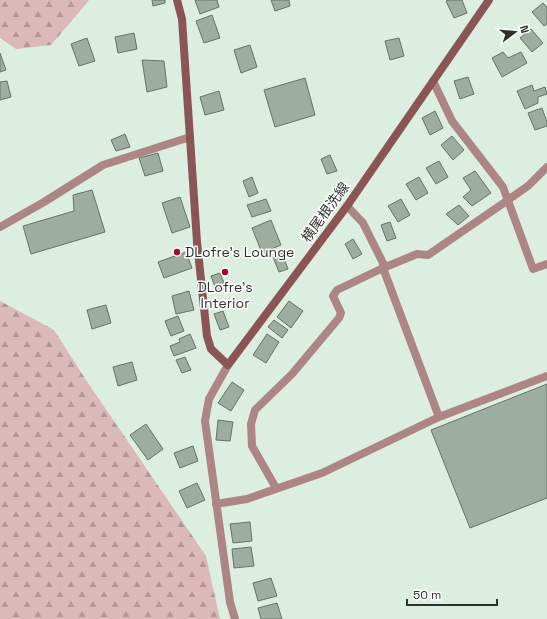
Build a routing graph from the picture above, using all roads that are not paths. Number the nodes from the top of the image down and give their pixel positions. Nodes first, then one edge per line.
1 (177, 0) edge
2 (489, 0) edge
3 (433, 81) junction
4 (190, 137) junction
5 (547, 167) edge
6 (508, 200) junction
7 (347, 206) junction
8 (0, 227) edge
9 (547, 264) edge
10 (383, 268) junction
11 (228, 365) junction
12 (547, 376) edge
13 (439, 417) junction
14 (276, 488) junction
15 (216, 504) junction
16 (235, 619) edge

1 - 4 main road
2 - 3 main road, 横尾根洗線
3 - 6 street
3 - 7 main road, 横尾根洗線
4 - 8 street
4 - 11 main road
5 - 6 street
6 - 9 street
6 - 10 street
7 - 10 street
7 - 11 main road, 横尾根洗線
10 - 13 street
10 - 14 street
11 - 15 street
12 - 13 street
13 - 14 street
14 - 15 street
15 - 16 street

